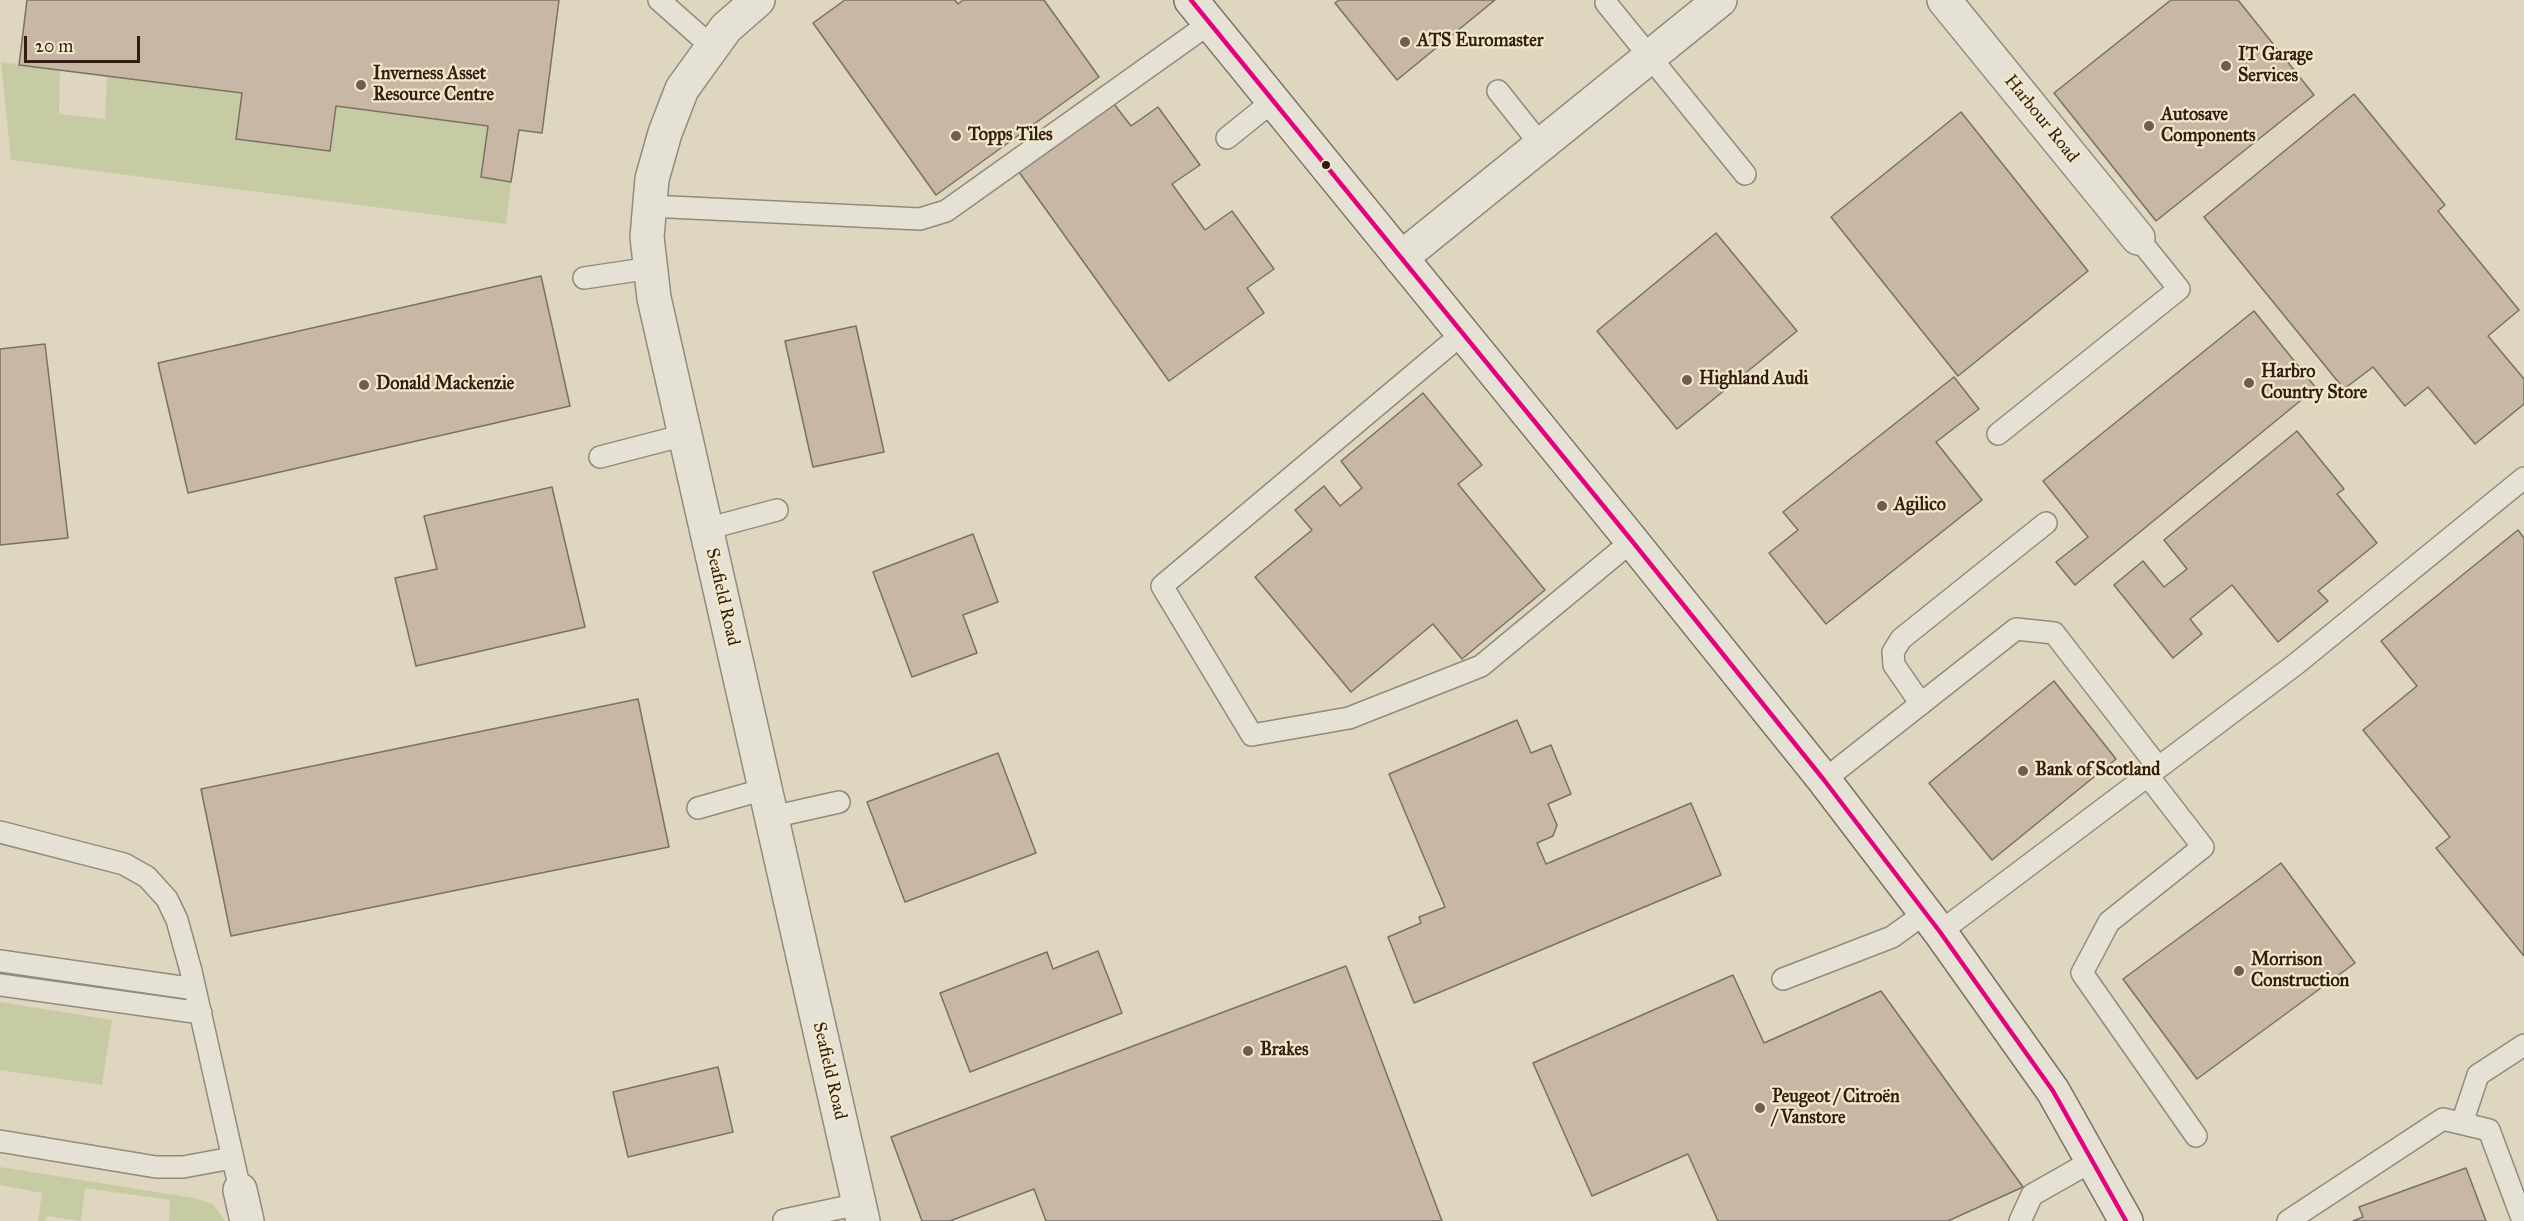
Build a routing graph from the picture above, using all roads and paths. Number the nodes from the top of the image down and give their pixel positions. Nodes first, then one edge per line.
1 (659, 0) edge
2 (758, 0) edge
3 (1720, 0) edge
4 (1944, 0) edge
5 (1606, 3) dead end
6 (1201, 11) edge
7 (712, 47) junction
8 (1650, 57) junction
9 (1498, 91) dead end
10 (1273, 101) junction
11 (1227, 138) dead end
12 (1541, 146) junction
13 (1745, 174) dead end
14 (649, 206) junction
15 (2138, 238) joint
16 (1401, 258) junction
17 (651, 268) junction
18 (584, 278) dead end
19 (1462, 334) junction
20 (1998, 434) dead end
21 (685, 435) junction
22 (600, 458) dead end
23 (2524, 478) edge
24 (777, 510) dead end
25 (2046, 523) dead end
26 (706, 529) junction
27 (1632, 541) junction
28 (1921, 704) junction
29 (2153, 772) junction
30 (1824, 780) junction
31 (839, 802) dead end
32 (768, 803) junction
33 (698, 808) dead end
34 (0, 832) edge
35 (1933, 922) junction
36 (0, 961) edge
37 (1783, 979) dead end
38 (0, 985) edge
39 (195, 989) junction
40 (201, 1012) junction
41 (2524, 1045) edge
42 (2462, 1123) junction
43 (2196, 1136) dead end
44 (0, 1141) edge
45 (232, 1158) junction
46 (2092, 1161) junction
47 (240, 1190) joint
48 (861, 1213) edge
49 (784, 1220) edge
50 (247, 1221) edge
51 (2020, 1221) edge
52 (2126, 1221) edge
53 (2288, 1221) edge
54 (2523, 1221) edge

1 - 7 lane
2 - 7 street, Seafield Road
3 - 8 street
4 - 15 street, Harbour Road
5 - 8 lane
6 - 10 street
6 - 14 lane
7 - 14 street, Seafield Road
8 - 12 street
8 - 13 lane
9 - 12 lane
10 - 11 lane
10 - 16 street
12 - 16 street
14 - 17 street, Seafield Road
15 - 20 lane
16 - 19 street
17 - 18 lane
17 - 21 street, Seafield Road
19 - 27 street
19 - 27 lane
21 - 22 lane
21 - 26 street, Seafield Road
23 - 29 lane
24 - 26 lane
25 - 28 lane
26 - 32 street, Seafield Road
27 - 30 street
28 - 29 lane
28 - 30 lane
29 - 35 lane
29 - 43 lane
30 - 35 street
31 - 32 lane
32 - 33 lane
32 - 48 street, Seafield Road
34 - 39 lane
35 - 37 lane
35 - 46 street
36 - 39 lane
38 - 40 lane
39 - 40 lane
40 - 45 lane
41 - 42 lane
42 - 53 lane
42 - 54 lane
44 - 45 lane
45 - 47 lane
46 - 51 lane
46 - 52 street
47 - 50 street
48 - 49 lane

